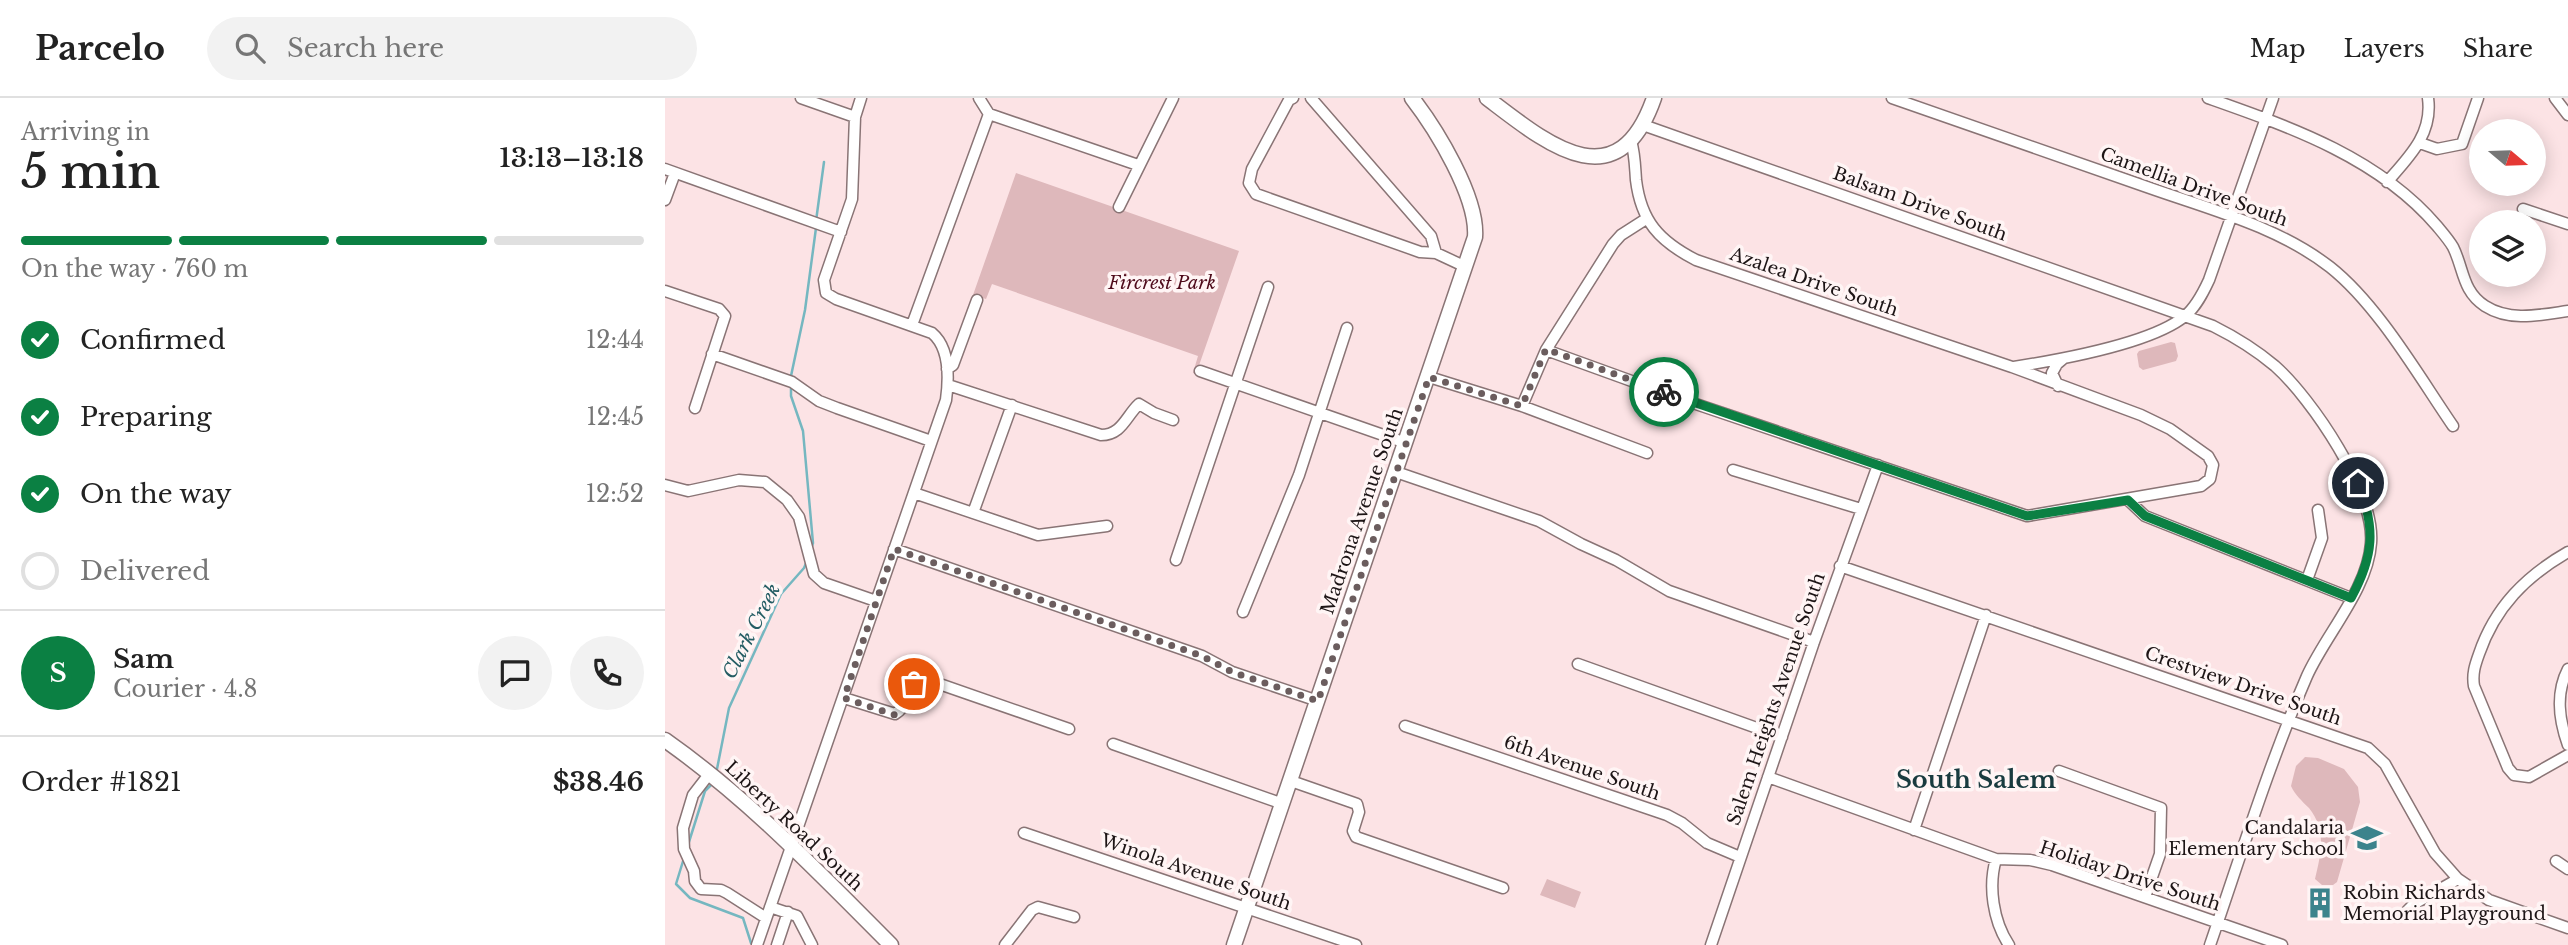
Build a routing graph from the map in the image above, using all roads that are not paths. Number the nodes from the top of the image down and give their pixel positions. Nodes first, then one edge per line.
1 (801, 98) edge
2 (861, 98) edge
3 (979, 98) edge
4 (1173, 98) edge
5 (1293, 98) edge
6 (1311, 98) edge
7 (1412, 98) edge
8 (1487, 98) edge
9 (1654, 98) edge
10 (1892, 98) edge
11 (2208, 98) edge
12 (2273, 98) edge
13 (2428, 98) edge
14 (2479, 98) edge
15 (2555, 98) edge
16 (989, 114) junction
17 (2568, 115) edge
18 (855, 117) junction
19 (2266, 118) junction
20 (1643, 125) junction
21 (1631, 141) junction
22 (2420, 143) junction
23 (1139, 164) junction
24 (670, 171) edge
25 (2387, 182) junction
26 (665, 200) edge
27 (1119, 207) dead end
28 (2523, 209) dead end
29 (2232, 217) junction
30 (1646, 219) junction
31 (2568, 224) edge
32 (842, 232) junction
33 (1436, 253) junction
34 (1466, 267) junction
35 (1268, 286) dead end
36 (665, 291) edge
37 (977, 300) dead end
38 (2568, 311) edge
39 (2186, 316) junction
40 (912, 325) junction
41 (1347, 328) dead end
42 (1546, 349) junction
43 (712, 354) junction
44 (2063, 359) junction
45 (2012, 368) junction
46 (947, 369) junction
47 (1200, 372) dead end
48 (1429, 377) junction
49 (1235, 384) junction
50 (948, 385) junction
51 (2058, 386) junction
52 (1012, 405) junction
53 (1522, 406) junction
54 (695, 408) dead end
55 (1320, 413) junction
56 (1173, 420) dead end
57 (2452, 426) dead end
58 (931, 442) junction
59 (1406, 443) junction
60 (1647, 453) dead end
61 (1878, 465) junction
62 (1733, 470) dead end
63 (1396, 472) junction
64 (665, 485) edge
65 (914, 493) junction
66 (2128, 500) junction
67 (1861, 509) junction
68 (2318, 510) dead end
69 (974, 513) junction
70 (1107, 526) dead end
71 (894, 549) junction
72 (2568, 552) edge
73 (1176, 560) dead end
74 (1840, 566) junction
75 (2307, 580) junction
76 (2351, 598) junction
77 (876, 601) junction
78 (1243, 612) dead end
79 (1986, 615) junction
80 (1814, 642) junction
81 (1578, 664) dead end
82 (2568, 669) edge
83 (844, 698) junction
84 (1318, 701) junction
85 (2289, 720) junction
86 (1405, 726) dead end
87 (1069, 729) dead end
88 (1782, 737) junction
89 (665, 740) edge
90 (1113, 744) dead end
91 (2568, 745) edge
92 (2568, 755) edge
93 (2059, 771) dead end
94 (710, 773) junction
95 (1768, 777) junction
96 (1291, 781) junction
97 (1283, 804) junction
98 (1914, 830) junction
99 (1024, 833) dead end
100 (791, 847) junction
101 (1740, 857) junction
102 (1996, 859) junction
103 (2556, 861) dead end
104 (2568, 869) edge
105 (2458, 879) junction
106 (1503, 888) dead end
107 (2145, 897) junction
108 (770, 907) junction
109 (1247, 908) junction
110 (2407, 911) dead end
111 (788, 912) junction
112 (1074, 917) dead end
113 (766, 918) junction
114 (2218, 922) junction
115 (2568, 928) edge
116 (757, 945) edge
117 (777, 945) edge
118 (812, 945) edge
119 (891, 945) edge
120 (1005, 945) edge
121 (1234, 945) edge
122 (1356, 945) edge
123 (1711, 945) edge
124 (2009, 945) edge
125 (2210, 945) edge
126 (2282, 945) edge

1 - 18 street
2 - 18 street
3 - 16 street
4 - 23 street
5 - 33 street
6 - 33 street
7 - 34 main road, Madrona Avenue South
8 - 21 main road
9 - 20 main road
10 - 29 street, Camellia Drive South
11 - 19 street
12 - 19 street
13 - 22 street
14 - 22 street
15 - 17 street
16 - 23 street
16 - 40 street
18 - 32 street
19 - 25 street
19 - 29 street
20 - 21 main road
20 - 39 street, Balsam Drive South
21 - 30 street, Azalea Drive South
22 - 25 street
23 - 27 street
24 - 26 street
24 - 32 street
25 - 38 street
28 - 31 street
29 - 39 street
29 - 57 street, Camellia Drive South
30 - 42 street
30 - 45 street, Azalea Drive South
32 - 40 street
33 - 34 street
34 - 48 main road, Madrona Avenue South
35 - 49 street
36 - 43 street
37 - 46 street
39 - 44 street
39 - 76 street, Balsam Drive South
40 - 46 street
41 - 55 street
42 - 53 street
42 - 61 street
43 - 54 street
43 - 58 street
44 - 45 street
44 - 51 street
45 - 51 street, Azalea Drive South
46 - 50 street
47 - 49 street
48 - 53 street
48 - 59 main road, Madrona Avenue South
49 - 55 street
49 - 73 street
50 - 52 street
50 - 58 street
51 - 66 street, Azalea Drive South
52 - 56 street
52 - 69 street
53 - 60 street
55 - 59 street
55 - 78 street
58 - 65 street
59 - 63 main road, Madrona Avenue South
61 - 66 street
61 - 67 street, Salem Heights Avenue South
62 - 67 street
63 - 80 street
63 - 84 main road, Madrona Avenue South
64 - 77 street
65 - 69 street
65 - 71 street
66 - 75 street
67 - 74 street, Salem Heights Avenue South
68 - 75 street
69 - 70 street
71 - 77 street
71 - 84 street
72 - 92 street
74 - 79 street, Crestview Drive South
74 - 80 street, Salem Heights Avenue South
75 - 76 street
76 - 85 street, Balsam Drive South
77 - 83 street
79 - 85 street, Crestview Drive South
79 - 98 street
80 - 88 street, Salem Heights Avenue South
81 - 88 street
82 - 91 street
83 - 87 street
83 - 100 street
84 - 96 main road, Madrona Avenue South
85 - 105 street, Crestview Drive South
85 - 114 street, Balsam Drive South
86 - 101 street, 6th Avenue South
88 - 95 street, Salem Heights Avenue South
89 - 94 main road, Liberty Road South
90 - 97 street
93 - 107 street
94 - 100 main road, Liberty Road South
94 - 113 street
95 - 98 street, Holiday Drive South
95 - 101 street, Salem Heights Avenue South
96 - 97 main road, Madrona Avenue South
96 - 106 street
97 - 109 main road, Madrona Avenue South
98 - 102 street, Holiday Drive South
99 - 109 street, Winola Avenue South
100 - 108 street
100 - 119 main road, Liberty Road South
101 - 123 street, Salem Heights Avenue South
102 - 107 street, Holiday Drive South
102 - 124 street
103 - 104 street
105 - 110 street
105 - 115 street, Crestview Drive South
107 - 114 street, Holiday Drive South
108 - 111 street
108 - 113 street
109 - 121 main road, Madrona Avenue South
109 - 122 street, Winola Avenue South
111 - 117 street
111 - 118 street
112 - 120 street
113 - 116 street
114 - 125 street, Balsam Drive South
114 - 126 street, Holiday Drive South

